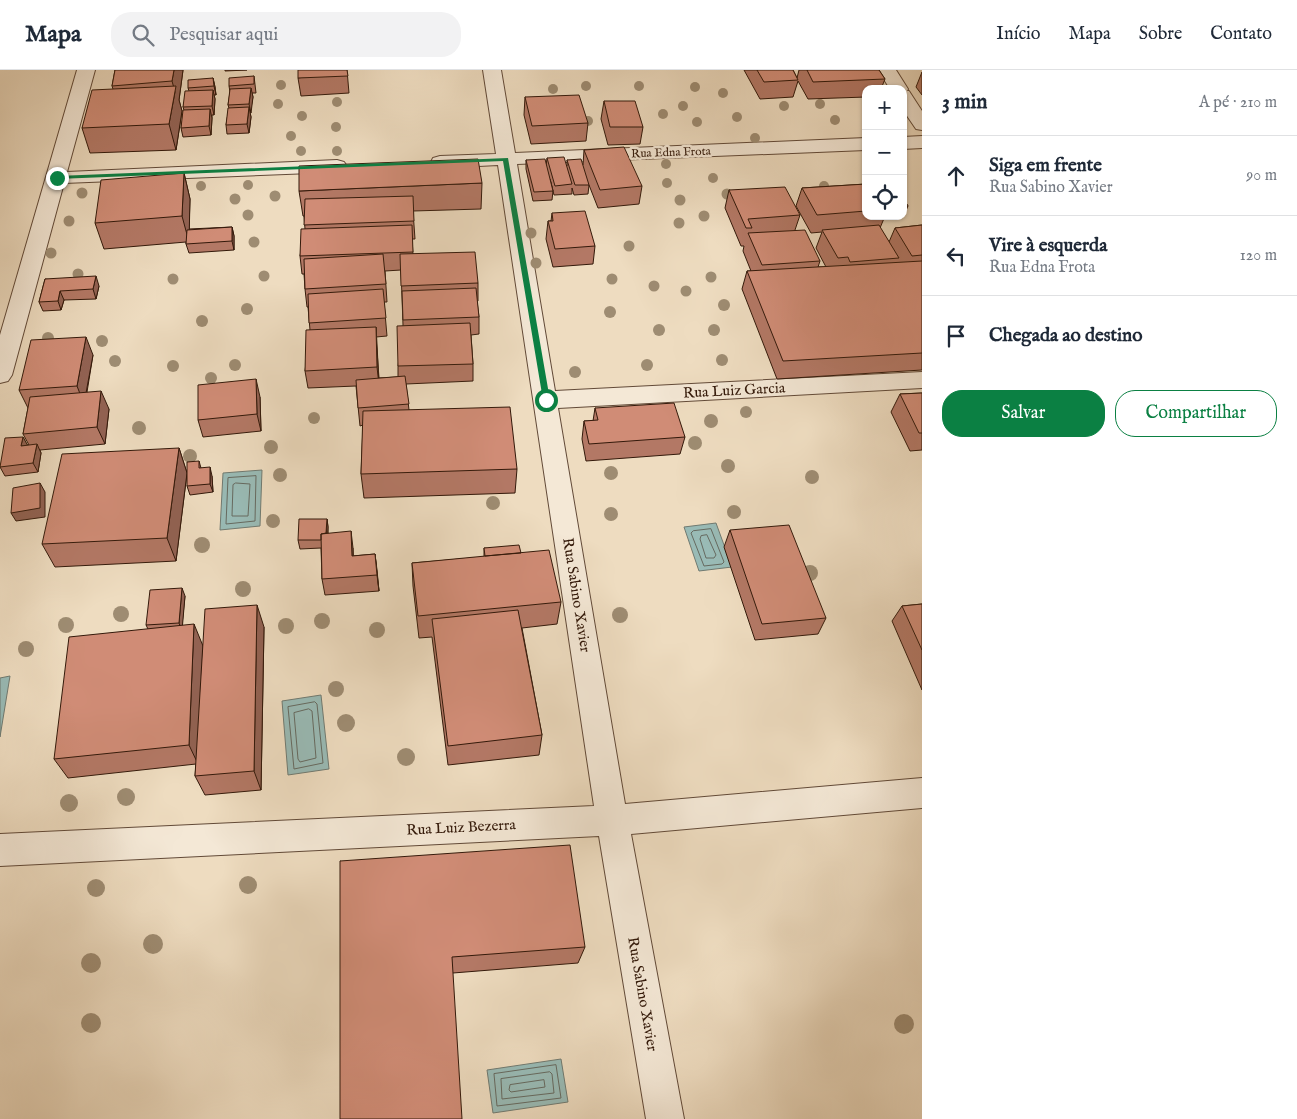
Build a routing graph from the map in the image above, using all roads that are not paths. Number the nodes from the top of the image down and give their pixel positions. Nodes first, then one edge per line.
1 (86, 70) edge
2 (492, 70) edge
3 (887, 70) edge
4 (896, 85) edge
5 (907, 101) edge
6 (922, 125) edge
7 (922, 142) edge
8 (907, 143) edge
9 (862, 144) edge
10 (506, 159) junction
11 (426, 162) edge
12 (356, 165) edge
13 (57, 178) junction
14 (0, 375) edge
15 (922, 380) edge
16 (546, 400) junction
17 (922, 792) edge
18 (612, 820) junction
19 (0, 850) edge
20 (665, 1119) edge

1 - 13 street
2 - 10 street, Rua Sabino Xavier
3 - 4 street
5 - 6 street
7 - 8 street
9 - 10 street, Rua Edna Frota
10 - 11 street, Rua Edna Frota
10 - 16 street, Rua Sabino Xavier
12 - 13 street
13 - 14 street
15 - 16 street, Rua Luiz Garcia
16 - 18 street, Rua Sabino Xavier
17 - 18 street, Rua Luiz Bezerra
18 - 19 street, Rua Luiz Bezerra
18 - 20 street, Rua Sabino Xavier

